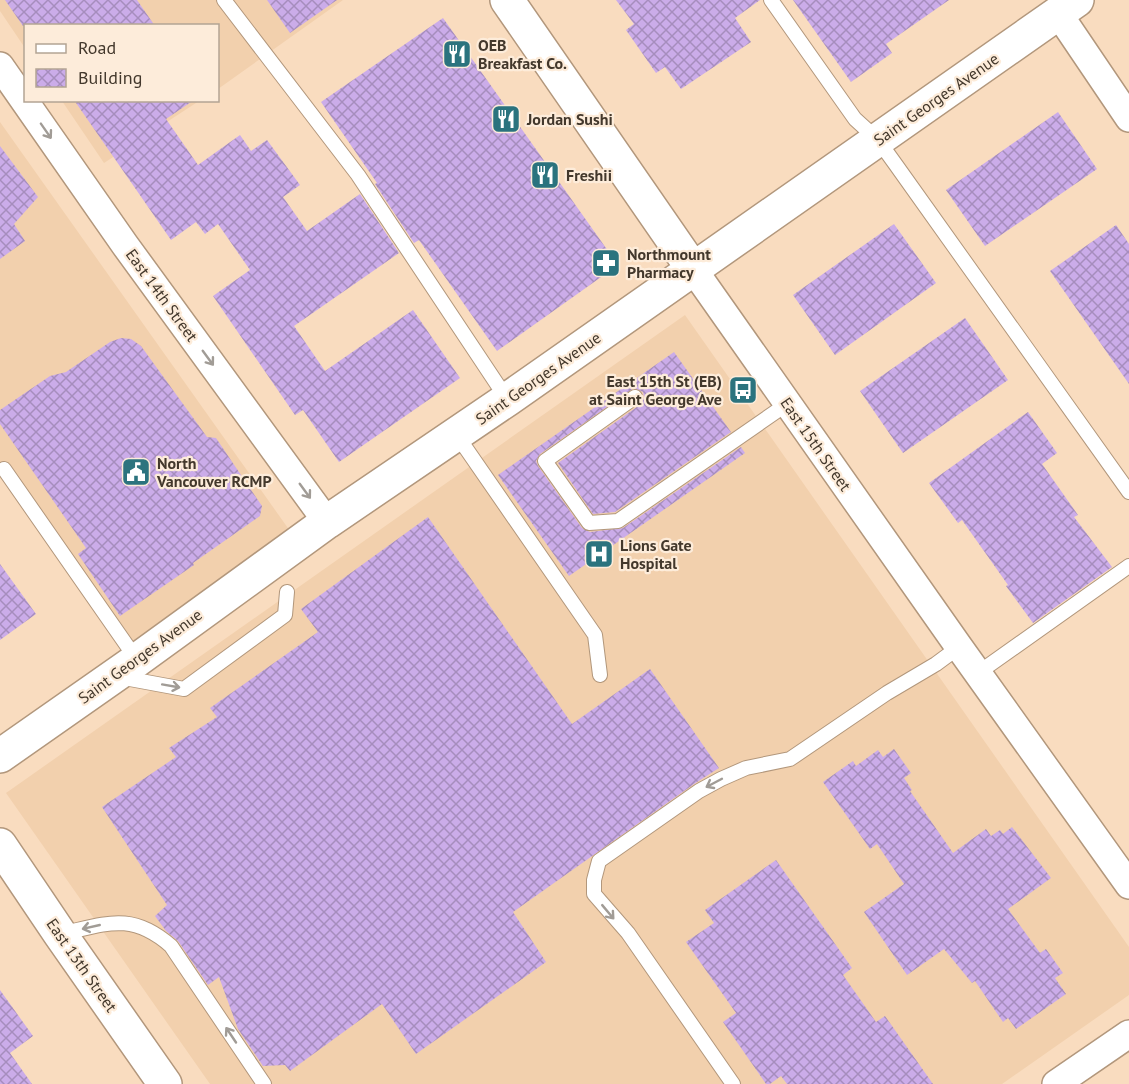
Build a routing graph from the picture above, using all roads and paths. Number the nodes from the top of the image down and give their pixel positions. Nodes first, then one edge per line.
1 (224, 0) edge
2 (507, 0) edge
3 (771, 0) edge
4 (1067, 7) edge
5 (0, 66) edge
6 (24, 100) edge
7 (25, 102) edge
8 (1129, 118) edge
9 (878, 140) junction
10 (693, 269) junction
11 (635, 397) dead end
12 (508, 399) junction
13 (787, 404) junction
14 (456, 434) junction
15 (4, 469) dead end
16 (1129, 492) edge
17 (327, 522) junction
18 (1129, 566) edge
19 (287, 592) dead end
20 (959, 647) junction
21 (125, 668) junction
22 (978, 673) junction
23 (600, 675) dead end
24 (0, 756) edge
25 (0, 845) edge
26 (1129, 885) edge
27 (60, 934) junction
28 (1129, 1034) edge
29 (165, 1084) edge
30 (264, 1084) edge
31 (733, 1084) edge
32 (1056, 1084) edge

1 - 12 lane
2 - 10 street, East 15th Street
3 - 9 lane
4 - 8 street
4 - 9 street, Saint Georges Avenue
5 -> 6 street, East 14th Street
7 -> 17 street, East 14th Street
9 - 10 street, Saint Georges Avenue
9 - 16 lane
10 - 12 street, Saint Georges Avenue
10 - 13 street, East 15th Street
11 - 13 lane
12 - 14 street, Saint Georges Avenue
13 - 20 street, East 15th Street
14 - 17 street, Saint Georges Avenue
14 - 23 lane
15 - 21 lane
17 - 21 street, Saint Georges Avenue
18 - 22 lane
21 -> 19 lane
20 - 22 street, East 15th Street
20 -> 31 lane
21 - 24 street, Saint Georges Avenue
22 - 26 street, East 15th Street
25 - 27 street, East 13th Street
27 - 29 street, East 13th Street
30 -> 27 lane
28 - 32 street

